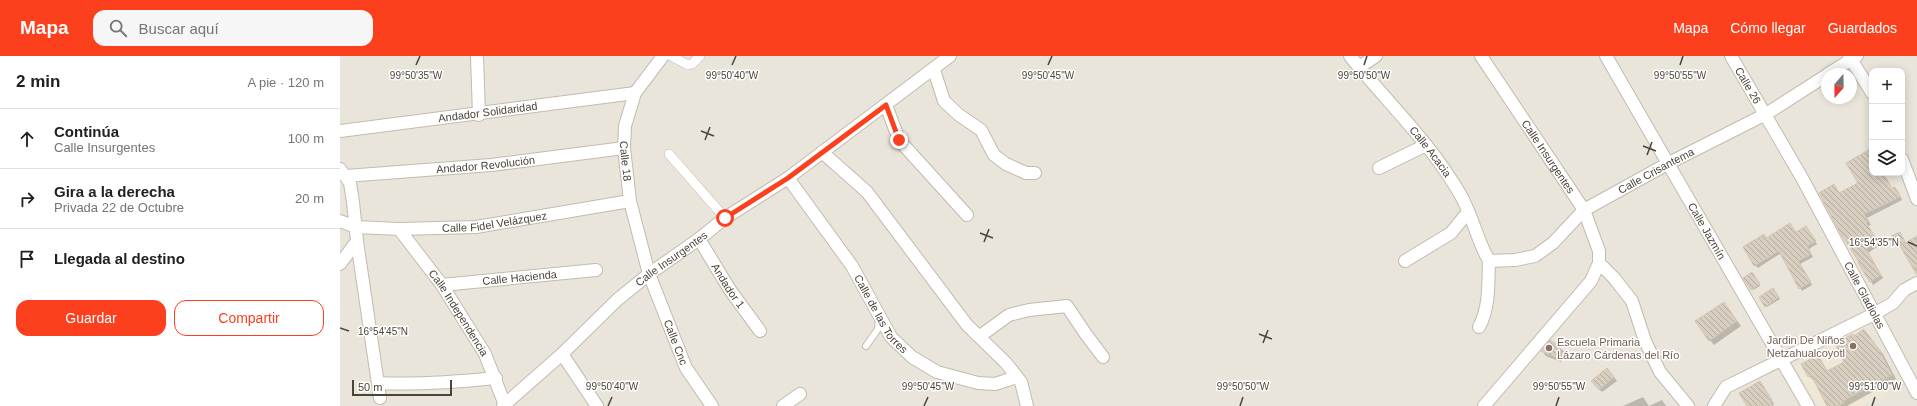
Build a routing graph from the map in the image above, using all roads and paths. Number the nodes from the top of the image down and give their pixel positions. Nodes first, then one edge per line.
1 (477, 56) edge
2 (663, 56) edge
3 (671, 56) edge
4 (700, 56) edge
5 (950, 56) edge
6 (1350, 56) edge
7 (1376, 56) edge
8 (1481, 56) edge
9 (1606, 56) edge
10 (1731, 56) edge
11 (1852, 57) edge
12 (1359, 67) junction
13 (1836, 68) edge
14 (934, 70) junction
15 (1821, 79) edge
16 (1869, 88) edge
17 (636, 93) junction
18 (886, 105) junction
19 (479, 114) junction
20 (1766, 114) junction
21 (340, 131) edge
22 (1426, 145) junction
23 (624, 148) junction
24 (822, 152) junction
25 (669, 154) dead end
26 (1669, 163) junction
27 (1905, 167) edge
28 (1379, 168) dead end
29 (343, 172) edge
30 (1035, 173) dead end
31 (788, 178) junction
32 (1917, 199) edge
33 (630, 201) junction
34 (1584, 210) junction
35 (1468, 212) junction
36 (967, 215) dead end
37 (725, 218) junction
38 (340, 222) edge
39 (356, 227) junction
40 (399, 229) junction
41 (699, 239) junction
42 (357, 241) junction
43 (1405, 261) dead end
44 (1489, 261) junction
45 (340, 264) edge
46 (1599, 264) junction
47 (596, 270) dead end
48 (649, 274) junction
49 (1917, 282) edge
50 (442, 285) junction
51 (1874, 314) junction
52 (880, 315) junction
53 (1479, 327) dead end
54 (760, 331) dead end
55 (980, 336) junction
56 (866, 346) dead end
57 (562, 354) junction
58 (1103, 357) dead end
59 (1781, 361) junction
60 (1017, 377) junction
61 (496, 378) junction
62 (378, 383) junction
63 (1917, 393) edge
64 (800, 394) dead end
65 (380, 398) dead end
66 (504, 405) edge
67 (597, 406) edge
68 (712, 406) edge
69 (783, 406) edge
70 (1027, 406) edge
71 (1484, 406) edge
72 (1688, 406) edge
73 (1714, 406) edge
74 (1808, 406) edge

1 - 19 street
2 - 17 street, Calle 18
3 - 4 street
5 - 14 street, Calle Insurgentes
6 - 12 street, Calle Acacia
7 - 12 street
8 - 34 street, Calle Insurgentes
9 - 26 street, Calle Jazmín
10 - 20 street, Calle 26
11 - 13 street, Calle Crisantema
11 - 16 street
12 - 22 street, Calle Acacia
14 - 18 street, Calle Insurgentes
14 - 30 street
15 - 20 street, Calle Crisantema
17 - 19 street, Andador Solidaridad
17 - 23 street, Calle 18
18 - 24 street, Calle Insurgentes
18 - 36 street
19 - 21 street, Andador Solidaridad
20 - 26 street, Calle Crisantema
20 - 51 street, Calle Gladiolas
22 - 28 street
22 - 35 street, Calle Acacia
23 - 29 street, Andador Revolución
23 - 33 street, Calle 18
24 - 31 street, Calle Insurgentes
24 - 55 street
25 - 37 street
26 - 34 street, Calle Crisantema
26 - 59 street, Calle Jazmín
27 - 32 street
29 - 39 street
31 - 37 street, Calle Insurgentes
31 - 52 street, Calle de las Torres
33 - 40 street, Calle Fidel Velázquez
33 - 48 street, Calle 18
34 - 44 street, Calle Crisantema
34 - 46 street, Calle Insurgentes
35 - 43 street
35 - 44 street, Calle Acacia
37 - 41 street, Calle Insurgentes
38 - 39 street, Calle Fidel Velázquez
39 - 40 street, Calle Fidel Velázquez
39 - 42 street
40 - 50 street, Calle Independencia
41 - 48 street, Calle Insurgentes
41 - 54 street, Andador 1
42 - 45 street
42 - 62 street
44 - 53 street
46 - 71 street
46 - 72 street
47 - 50 street, Calle Hacienda
48 - 57 street, Calle Insurgentes
48 - 68 street, Calle Cnc
49 - 51 street
50 - 61 street, Calle Independencia
51 - 59 street
51 - 63 street, Calle Gladiolas
52 - 56 lane
52 - 60 street, Calle de las Torres
55 - 58 street
55 - 60 street
57 - 66 street, Calle Insurgentes
57 - 67 street
59 - 73 street
59 - 74 street, Calle Jazmín
60 - 70 street
61 - 62 street
61 - 66 street, Calle Independencia
62 - 65 street
64 - 69 street

